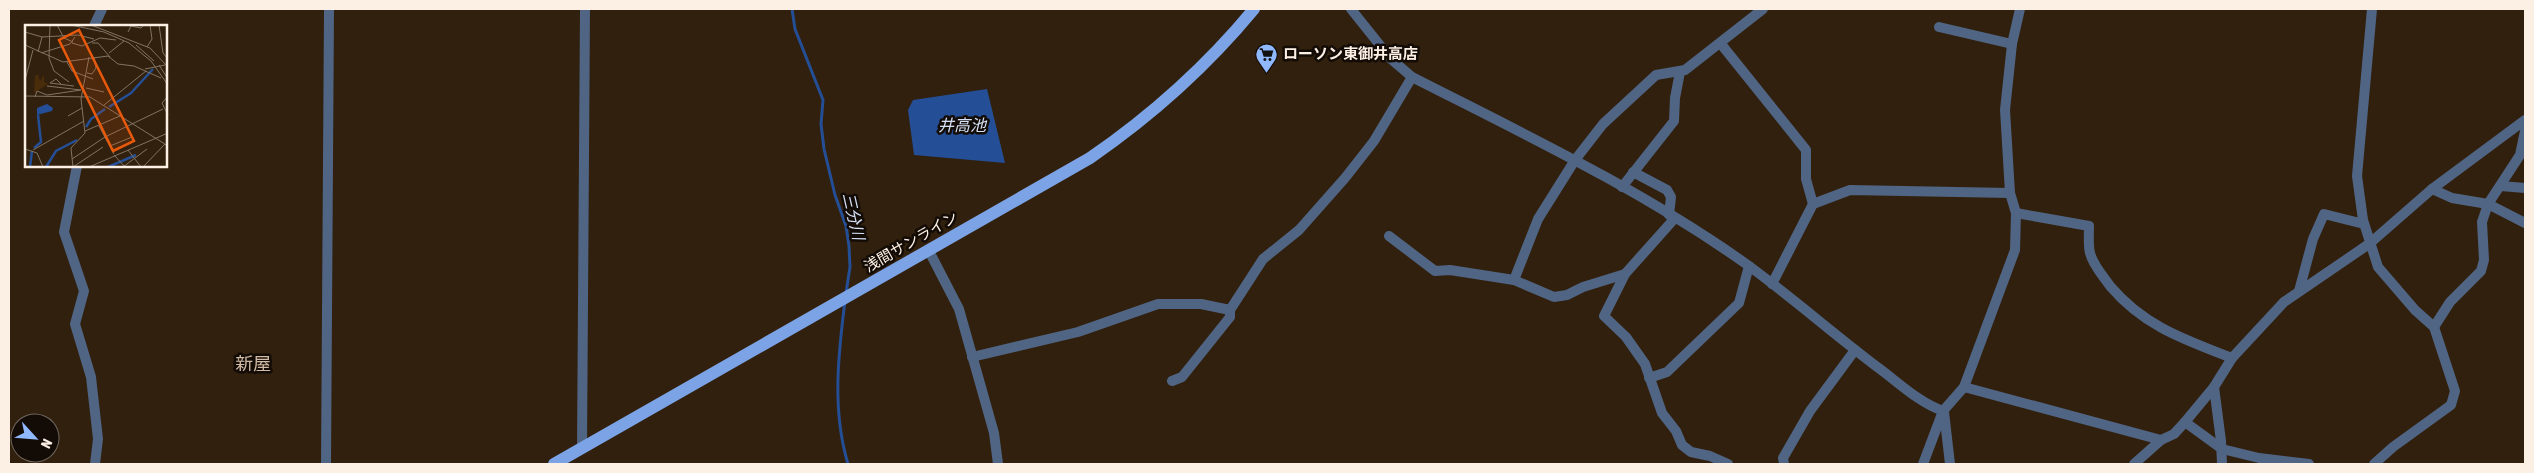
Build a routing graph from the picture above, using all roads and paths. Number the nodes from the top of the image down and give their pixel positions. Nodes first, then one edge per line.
1 (102, 9) edge
2 (329, 9) edge
3 (585, 9) edge
4 (1254, 9) edge
5 (1351, 9) edge
6 (1763, 9) edge
7 (2020, 9) edge
8 (2372, 9) edge
9 (94, 25) edge
10 (1938, 27) dead end
11 (1721, 44) junction
12 (2012, 44) junction
13 (1680, 72) junction
14 (1412, 77) junction
15 (2525, 120) edge
16 (2525, 131) edge
17 (1575, 160) junction
18 (76, 168) edge
19 (1633, 172) junction
20 (2502, 186) junction
21 (1622, 187) junction
22 (2525, 188) edge
23 (2432, 189) junction
24 (2010, 193) junction
25 (1813, 204) junction
26 (2488, 204) junction
27 (2016, 213) junction
28 (1672, 216) junction
29 (2525, 223) edge
30 (2364, 224) junction
31 (1389, 236) dead end
32 (2369, 244) junction
33 (929, 251) junction
34 (1749, 266) junction
35 (1625, 274) junction
36 (1514, 280) junction
37 (1772, 284) junction
38 (2299, 291) junction
39 (1230, 310) junction
40 (2434, 327) junction
41 (1855, 350) junction
42 (972, 357) junction
43 (2232, 358) junction
44 (1649, 378) junction
45 (1172, 381) dead end
46 (1964, 387) junction
47 (2214, 387) junction
48 (1943, 411) junction
49 (2185, 422) junction
50 (2161, 440) junction
51 (582, 448) junction
52 (2222, 450) junction
53 (95, 464) edge
54 (326, 464) edge
55 (554, 464) edge
56 (998, 464) edge
57 (1728, 464) edge
58 (1784, 464) edge
59 (1923, 464) edge
60 (1950, 464) edge
61 (2134, 464) edge
62 (2222, 464) edge
63 (2309, 464) edge
64 (2374, 464) edge

1 - 9 street
2 - 54 street
3 - 51 street
4 - 33 main road, 浅間サンライン
5 - 14 street
6 - 11 street
7 - 12 street
8 - 30 street
10 - 12 street
11 - 13 street
11 - 25 street
12 - 24 street
13 - 17 street
13 - 19 street
14 - 17 street
14 - 39 street
15 - 23 street
16 - 20 street
17 - 21 street
17 - 36 street
18 - 53 street
19 - 21 street
19 - 28 street
20 - 22 street
20 - 26 street
21 - 28 street
23 - 26 street
23 - 32 street
24 - 25 street
24 - 27 street
25 - 37 street
26 - 29 street
26 - 40 street
27 - 43 street
27 - 46 street
28 - 34 street
28 - 35 street
30 - 32 street
30 - 38 street
31 - 36 street
32 - 38 street
32 - 40 street
33 - 42 street
33 - 51 main road, 浅間サンライン
34 - 37 street
34 - 44 street
35 - 36 street
35 - 44 street
37 - 41 street
38 - 43 street
39 - 42 street
39 - 45 street
40 - 64 street
41 - 48 street
41 - 58 street
42 - 56 street
43 - 47 street
44 - 57 street
46 - 48 street
46 - 50 street
47 - 49 street
47 - 52 street
48 - 59 street
48 - 60 street
49 - 50 street
49 - 52 street
50 - 61 street
51 - 55 main road, 浅間サンライン
52 - 62 street
52 - 63 street

